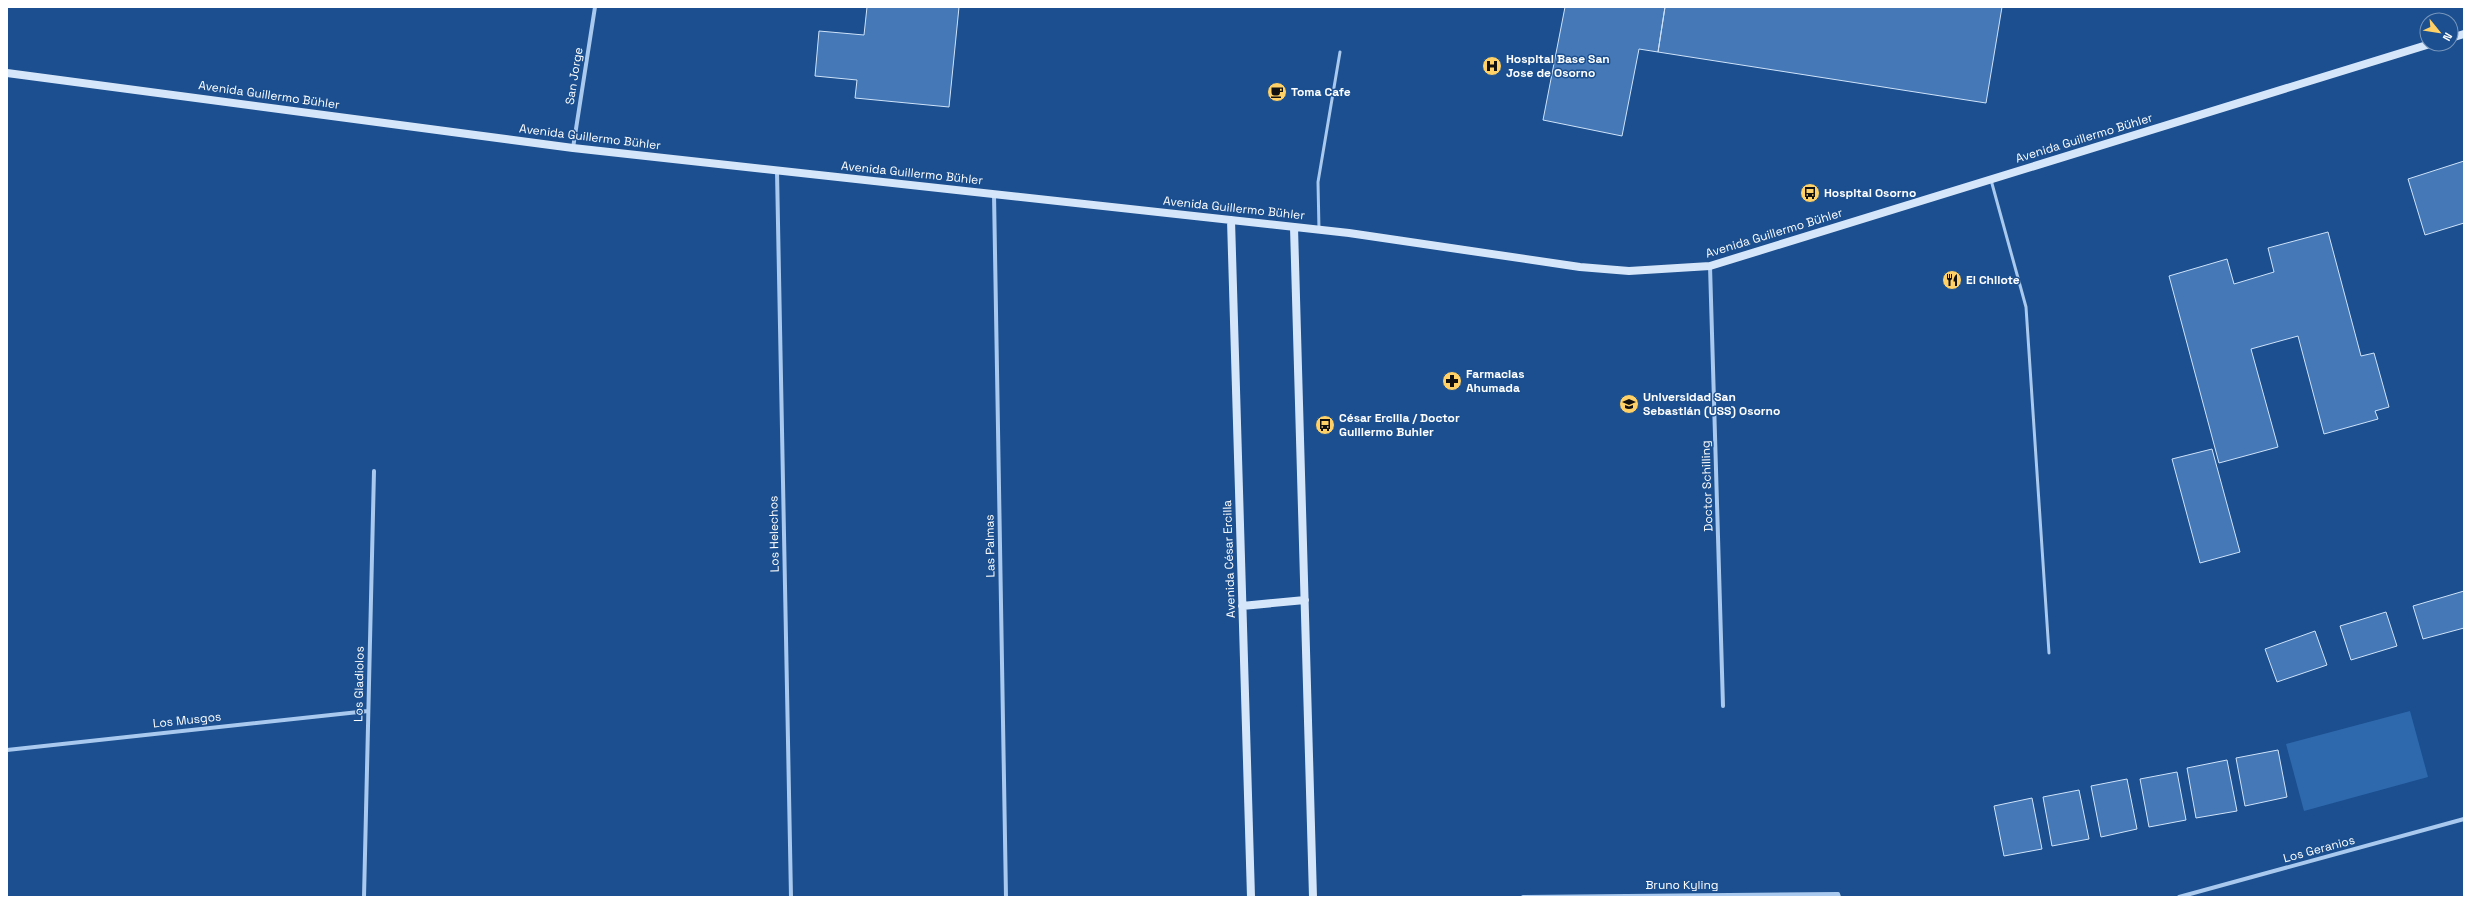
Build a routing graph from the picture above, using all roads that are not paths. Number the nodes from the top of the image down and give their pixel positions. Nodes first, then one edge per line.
1 (595, 7) edge
2 (2419, 47) edge
3 (1340, 52) dead end
4 (7, 73) edge
5 (573, 148) junction
6 (777, 170) junction
7 (1991, 180) junction
8 (994, 194) junction
9 (1231, 220) junction
10 (1294, 227) junction
11 (1319, 230) junction
12 (1710, 266) junction
13 (374, 472) dead end
14 (1304, 600) junction
15 (1242, 606) junction
16 (2049, 653) dead end
17 (1723, 706) dead end
18 (368, 710) junction
19 (7, 750) edge
20 (2464, 820) edge
21 (1579, 896) edge
22 (364, 897) edge
23 (791, 897) edge
24 (1006, 897) edge
25 (1251, 897) edge
26 (1313, 897) edge
27 (1523, 897) edge
28 (1839, 897) edge
29 (2179, 897) edge

1 - 5 street, San Jorge
2 - 7 main road, Avenida Guillermo Bühler
3 - 11 lane
4 - 5 main road, Avenida Guillermo Bühler
5 - 6 main road, Avenida Guillermo Bühler
6 - 8 main road, Avenida Guillermo Bühler
6 - 23 street, Los Helechos
7 - 12 main road, Avenida Guillermo Bühler
7 - 16 lane
8 - 9 main road, Avenida Guillermo Bühler
8 - 24 street, Las Palmas
9 - 10 main road, Avenida Guillermo Bühler
9 - 15 main road, Avenida César Ercilla
10 - 11 main road, Avenida Guillermo Bühler
10 - 14 main road
11 - 12 main road, Avenida Guillermo Bühler
12 - 17 street, Doctor Schilling
13 - 18 street, Los Gladiolos
14 - 15 main road
14 - 26 main road
15 - 25 main road, Avenida César Ercilla
18 - 19 street, Los Musgos
18 - 22 street, Los Gladiolos
20 - 29 street, Los Geranios
21 - 27 street, Bruno Kyling
21 - 28 street, Bruno Kyling

